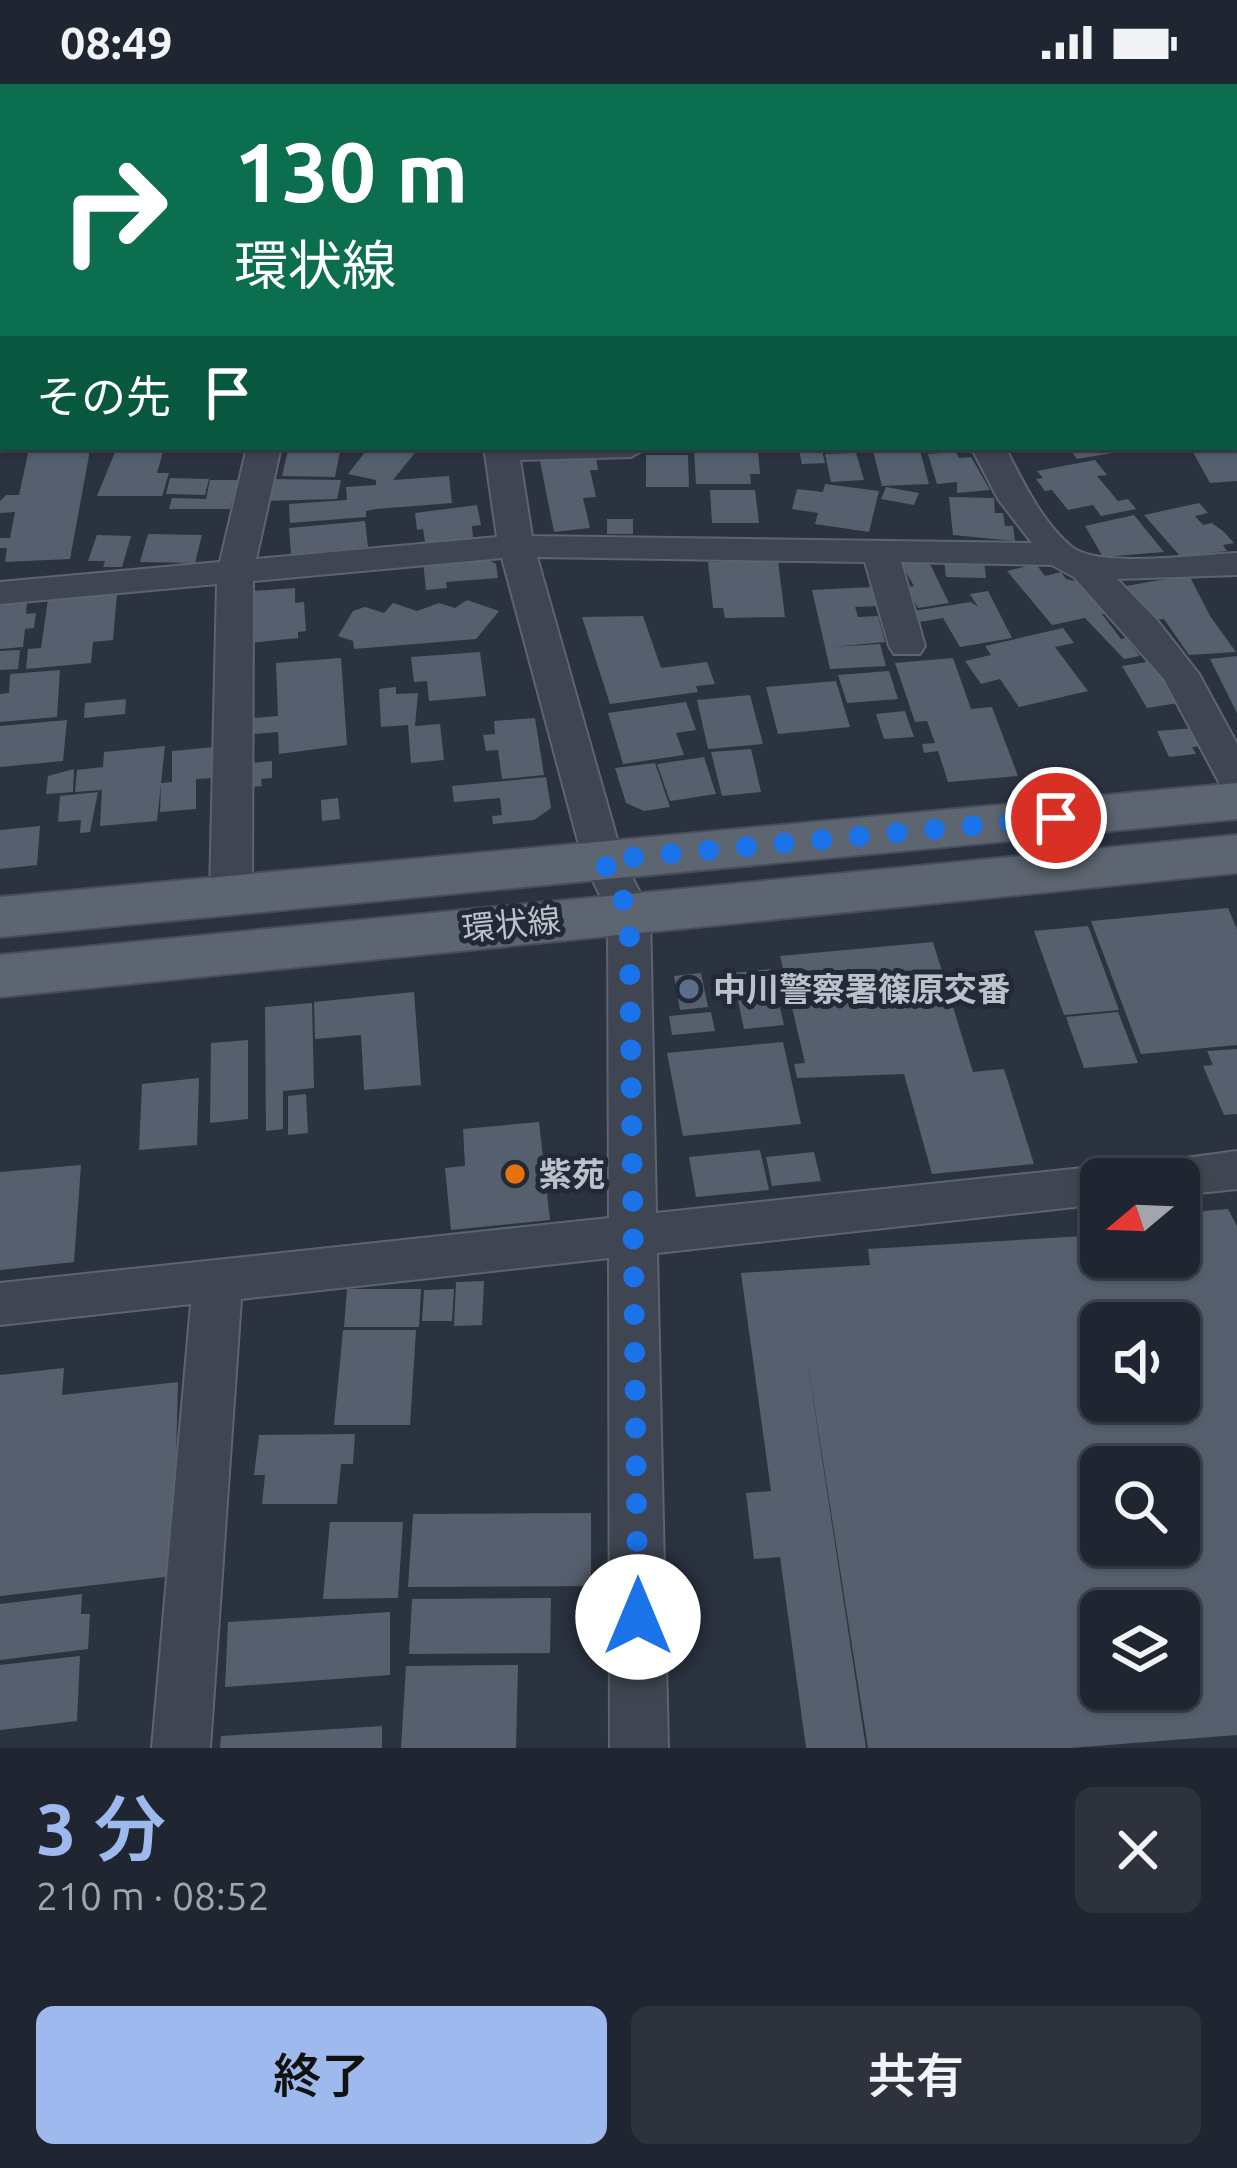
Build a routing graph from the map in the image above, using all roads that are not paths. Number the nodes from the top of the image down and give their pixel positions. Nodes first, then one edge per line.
1 (263, 450) edge
2 (501, 450) edge
3 (990, 450) edge
4 (516, 546) junction
5 (879, 548) junction
6 (1073, 562) junction
7 (1237, 564) edge
8 (235, 572) junction
9 (0, 593) edge
10 (908, 646) dead end
11 (1237, 780) edge
12 (1237, 801) edge
13 (1237, 854) edge
14 (603, 860) junction
15 (231, 896) junction
16 (629, 912) junction
17 (0, 917) edge
18 (0, 976) edge
19 (1237, 1170) edge
20 (1200, 1174) edge
21 (1080, 1186) edge
22 (632, 1236) junction
23 (218, 1280) junction
24 (0, 1304) edge
25 (181, 1748) edge
26 (639, 1748) edge

1 - 8 street
2 - 4 street
3 - 6 street
4 - 5 street
4 - 8 street
4 - 14 street
5 - 6 street
5 - 10 street
6 - 7 street
6 - 11 street
8 - 9 street
8 - 15 street
12 - 14 main road, 環状線
13 - 16 main road, 環状線
14 - 15 main road, 環状線
14 - 16 street
15 - 17 main road, 環状線
16 - 18 main road, 環状線
16 - 22 street
19 - 20 street
21 - 22 street
22 - 23 street
22 - 26 street
23 - 24 street
23 - 25 street

